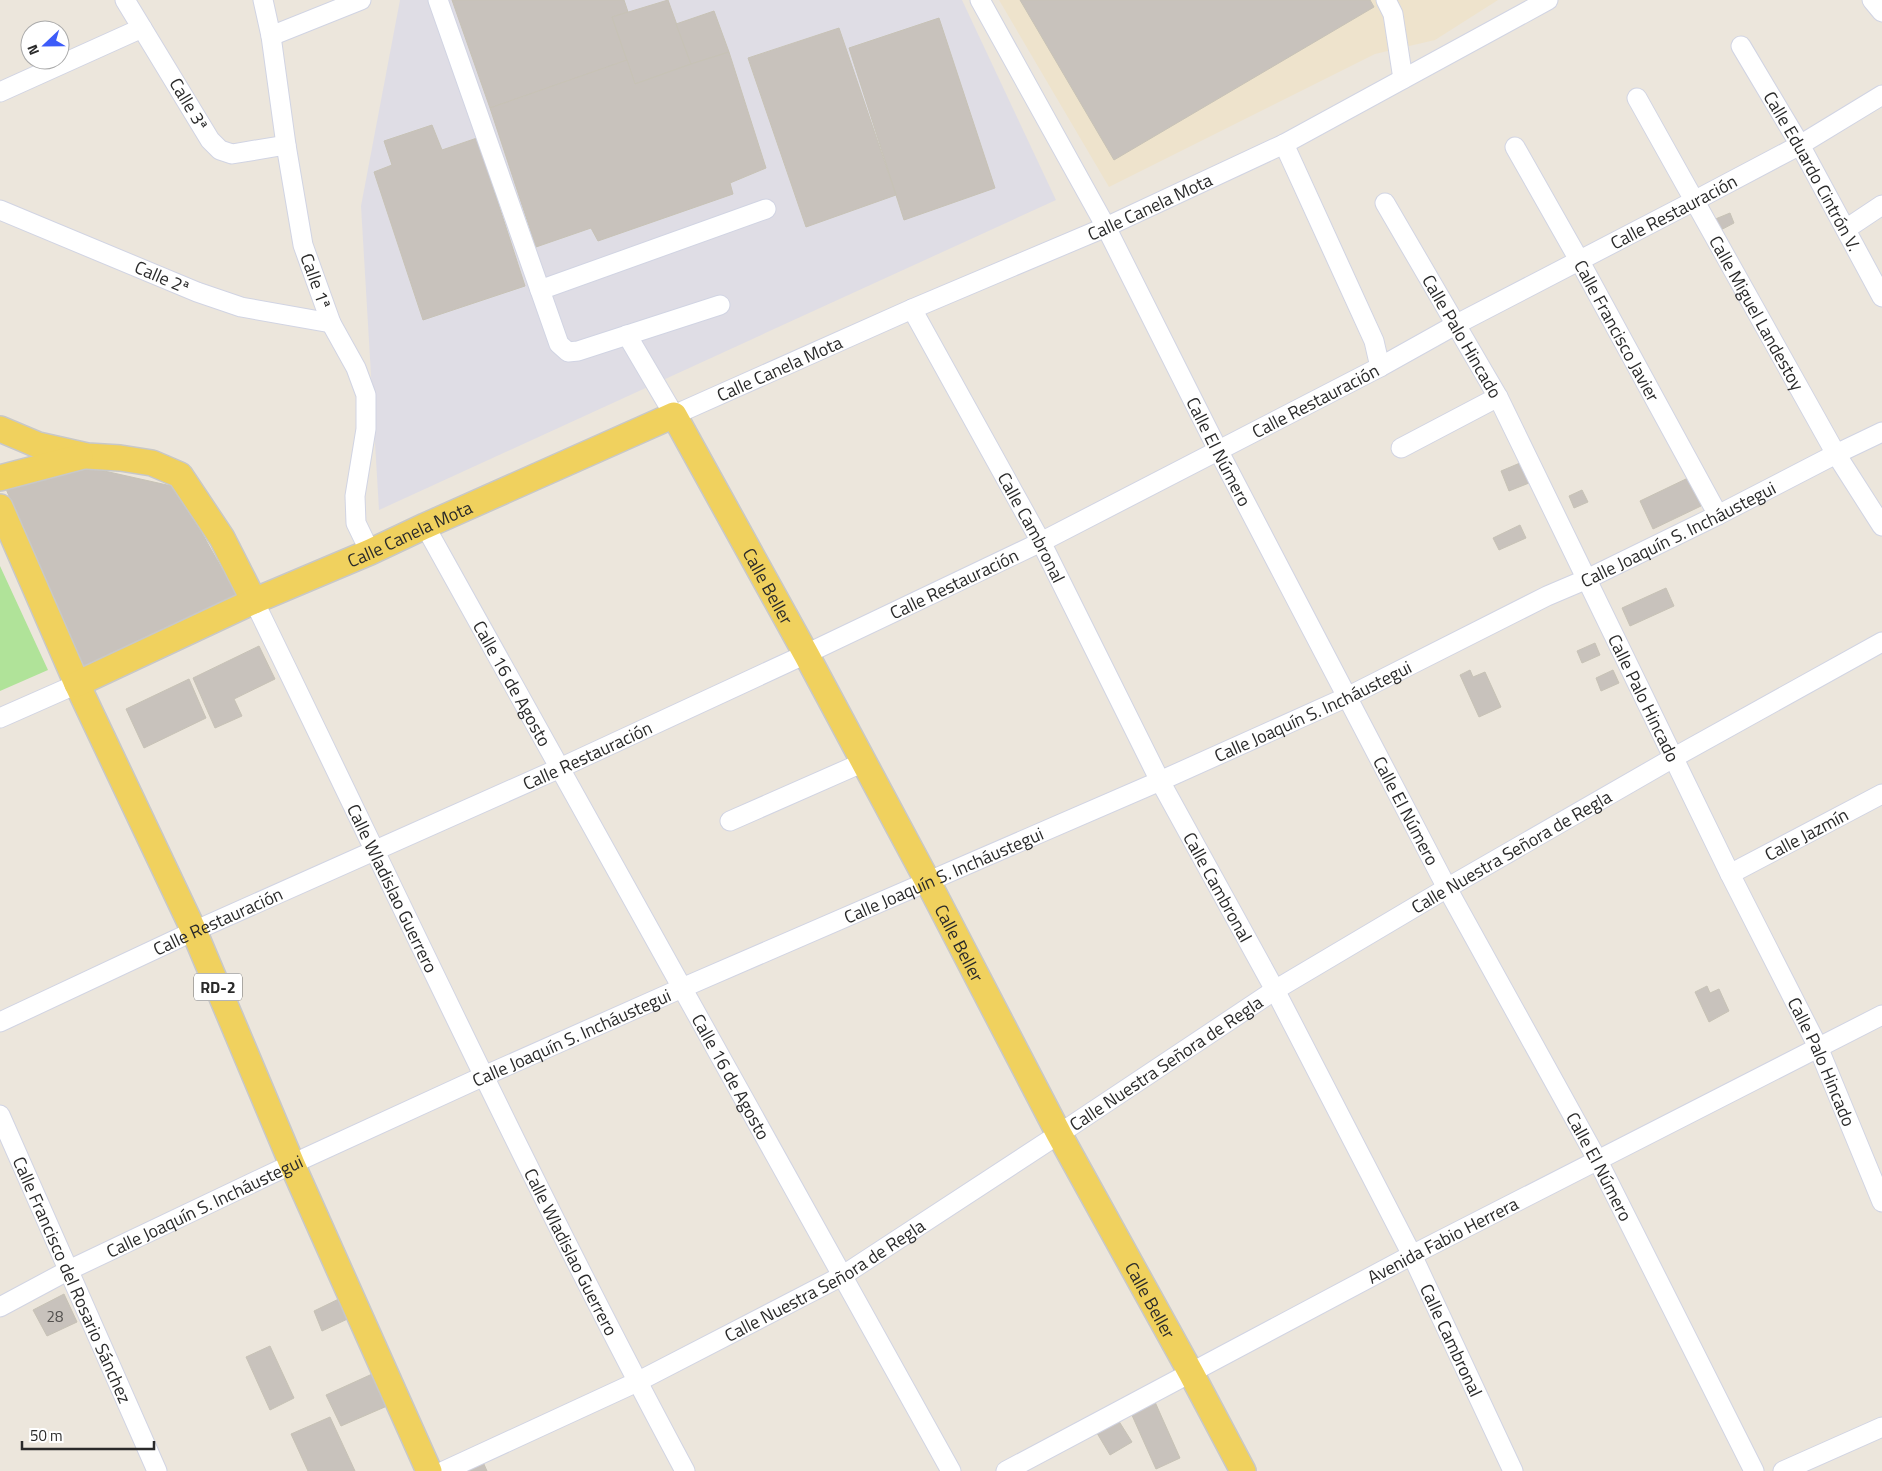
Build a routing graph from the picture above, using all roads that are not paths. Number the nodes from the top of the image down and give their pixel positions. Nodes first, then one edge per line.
1 (125, 0) edge
2 (263, 0) edge
3 (361, 0) edge
4 (438, 0) edge
5 (980, 0) edge
6 (1386, 0) edge
7 (1548, 0) edge
8 (1872, 0) edge
9 (1882, 12) edge
10 (142, 28) junction
11 (271, 36) junction
12 (1741, 46) dead end
13 (1403, 79) junction
14 (0, 92) edge
15 (1882, 95) edge
16 (1637, 98) dead end
17 (1284, 144) junction
18 (286, 145) junction
19 (1800, 145) junction
20 (1515, 147) dead end
21 (1694, 202) junction
22 (1385, 203) dead end
23 (1882, 205) edge
24 (0, 210) edge
25 (766, 210) dead end
26 (1106, 227) junction
27 (1846, 229) junction
28 (1579, 260) junction
29 (540, 290) junction
30 (1882, 297) edge
31 (720, 305) dead end
32 (912, 309) junction
33 (331, 323) junction
34 (1456, 324) junction
35 (627, 335) junction
36 (1380, 367) junction
37 (1498, 397) junction
38 (674, 415) junction
39 (0, 429) edge
40 (1882, 432) edge
41 (1401, 448) dead end
42 (1218, 450) junction
43 (1836, 454) junction
44 (87, 456) junction
45 (0, 478) edge
46 (0, 507) edge
47 (1718, 515) junction
48 (425, 526) junction
49 (1882, 526) edge
50 (1041, 542) junction
51 (370, 552) junction
52 (1587, 579) junction
53 (254, 601) junction
54 (1882, 642) edge
55 (806, 654) junction
56 (77, 684) junction
57 (1347, 697) junction
58 (0, 718) edge
59 (1673, 758) junction
60 (864, 762) junction
61 (560, 768) junction
62 (1160, 781) junction
63 (1882, 794) edge
64 (730, 821) dead end
65 (375, 850) junction
66 (1730, 874) junction
67 (928, 882) junction
68 (1447, 888) junction
69 (194, 931) junction
70 (682, 988) junction
71 (1275, 990) junction
72 (1882, 1016) edge
73 (0, 1022) edge
74 (1818, 1047) junction
75 (484, 1076) junction
76 (0, 1115) edge
77 (1060, 1134) junction
78 (1598, 1161) junction
79 (292, 1164) junction
80 (1882, 1202) edge
81 (1412, 1255) junction
82 (69, 1270) junction
83 (842, 1276) junction
84 (0, 1307) edge
85 (1191, 1373) junction
86 (637, 1382) junction
87 (1882, 1427) edge
88 (157, 1471) edge
89 (429, 1471) edge
90 (444, 1471) edge
91 (685, 1471) edge
92 (951, 1471) edge
93 (1006, 1471) edge
94 (1243, 1471) edge
95 (1513, 1471) edge
96 (1754, 1471) edge
97 (1783, 1471) edge

1 - 10 street, Calle 3ª
2 - 11 street, Calle 1ª
3 - 11 street
4 - 29 street
5 - 26 street, Calle El Número
6 - 13 street
7 - 13 street, Calle Canela Mota
8 - 9 street
10 - 14 street
10 - 18 street, Calle 3ª
11 - 18 street, Calle 1ª
12 - 19 street, Calle Eduardo Cintrón V.
13 - 17 street, Calle Canela Mota
15 - 19 street, Calle Restauración
16 - 21 street, Calle Miguel Landestoy
17 - 26 street, Calle Canela Mota
17 - 36 street
18 - 33 street, Calle 1ª
19 - 21 street, Calle Restauración
19 - 27 street, Calle Eduardo Cintrón V.
20 - 28 street, Calle Francisco Javier
21 - 28 street, Calle Restauración
21 - 43 street, Calle Miguel Landestoy
22 - 34 street, Calle Palo Hincado
23 - 27 street
24 - 33 street, Calle 2ª
25 - 29 street
26 - 32 street, Calle Canela Mota
26 - 42 street, Calle El Número
27 - 30 street, Calle Eduardo Cintrón V.
28 - 34 street, Calle Restauración
28 - 47 street, Calle Francisco Javier
29 - 35 street
31 - 35 street
32 - 38 street, Calle Canela Mota
32 - 50 street, Calle Cambronal
33 - 51 street, Calle 1ª
34 - 36 street, Calle Restauración
34 - 37 street, Calle Palo Hincado
35 - 38 street
36 - 42 street, Calle Restauración
37 - 41 street
37 - 52 street, Calle Palo Hincado
38 - 48 main road, Calle Canela Mota
38 - 55 main road, Calle Beller
39 - 44 main road, Calle Wladislao Guerrero
40 - 43 street, Calle Joaquín S. Incháustegui
42 - 50 street, Calle Restauración
42 - 57 street, Calle El Número
43 - 47 street, Calle Joaquín S. Incháustegui
43 - 49 street, Calle Miguel Landestoy
44 - 45 main road
44 - 53 main road, Calle Wladislao Guerrero
46 - 56 main road, RD-2
47 - 52 street, Calle Joaquín S. Incháustegui
48 - 51 main road, Calle Canela Mota
48 - 61 street, Calle 16 de Agosto
50 - 55 street, Calle Restauración
50 - 62 street, Calle Cambronal
51 - 53 main road, Calle Canela Mota
52 - 57 street, Calle Joaquín S. Incháustegui
52 - 59 street, Calle Palo Hincado
53 - 56 main road, Calle Canela Mota
53 - 65 street, Calle Wladislao Guerrero
54 - 59 street, Calle Nuestra Señora de Regla
55 - 60 main road, Calle Beller
55 - 61 street, Calle Restauración
56 - 58 street, Calle Canela Mota
56 - 69 main road, RD-2
57 - 62 street, Calle Joaquín S. Incháustegui
57 - 68 street, Calle El Número
59 - 66 street, Calle Palo Hincado
59 - 68 street, Calle Nuestra Señora de Regla
60 - 64 street
60 - 67 main road, Calle Beller
61 - 65 street, Calle Restauración
61 - 70 street, Calle 16 de Agosto
62 - 67 street, Calle Joaquín S. Incháustegui
62 - 71 street, Calle Cambronal
63 - 66 street, Calle Jazmín
65 - 69 street, Calle Restauración
65 - 75 street, Calle Wladislao Guerrero
66 - 74 street, Calle Palo Hincado
67 - 70 street, Calle Joaquín S. Incháustegui
67 - 77 main road, Calle Beller
68 - 71 street, Calle Nuestra Señora de Regla
68 - 78 street, Calle El Número
69 - 73 street, Calle Restauración
69 - 79 main road, RD-2
70 - 75 street, Calle Joaquín S. Incháustegui
70 - 83 street, Calle 16 de Agosto
71 - 77 street, Calle Nuestra Señora de Regla
71 - 81 street, Calle Cambronal
72 - 74 street, Avenida Fabio Herrera
74 - 78 street, Avenida Fabio Herrera
74 - 80 street, Calle Palo Hincado
75 - 79 street, Calle Joaquín S. Incháustegui
75 - 86 street, Calle Wladislao Guerrero
76 - 82 street, Calle Francisco del Rosario Sánchez
77 - 83 street, Calle Nuestra Señora de Regla
77 - 85 main road, Calle Beller
78 - 81 street, Avenida Fabio Herrera
78 - 96 street, Calle El Número
79 - 82 street, Calle Joaquín S. Incháustegui
79 - 89 main road, RD-2
81 - 85 street, Avenida Fabio Herrera
81 - 95 street, Calle Cambronal
82 - 84 street, Calle Joaquín S. Incháustegui
82 - 88 street, Calle Francisco del Rosario Sánchez
83 - 86 street, Calle Nuestra Señora de Regla
83 - 92 street, Calle 16 de Agosto
85 - 93 street, Avenida Fabio Herrera
85 - 94 main road, Calle Beller
86 - 90 street, Calle Nuestra Señora de Regla
86 - 91 street, Calle Wladislao Guerrero
87 - 97 street

